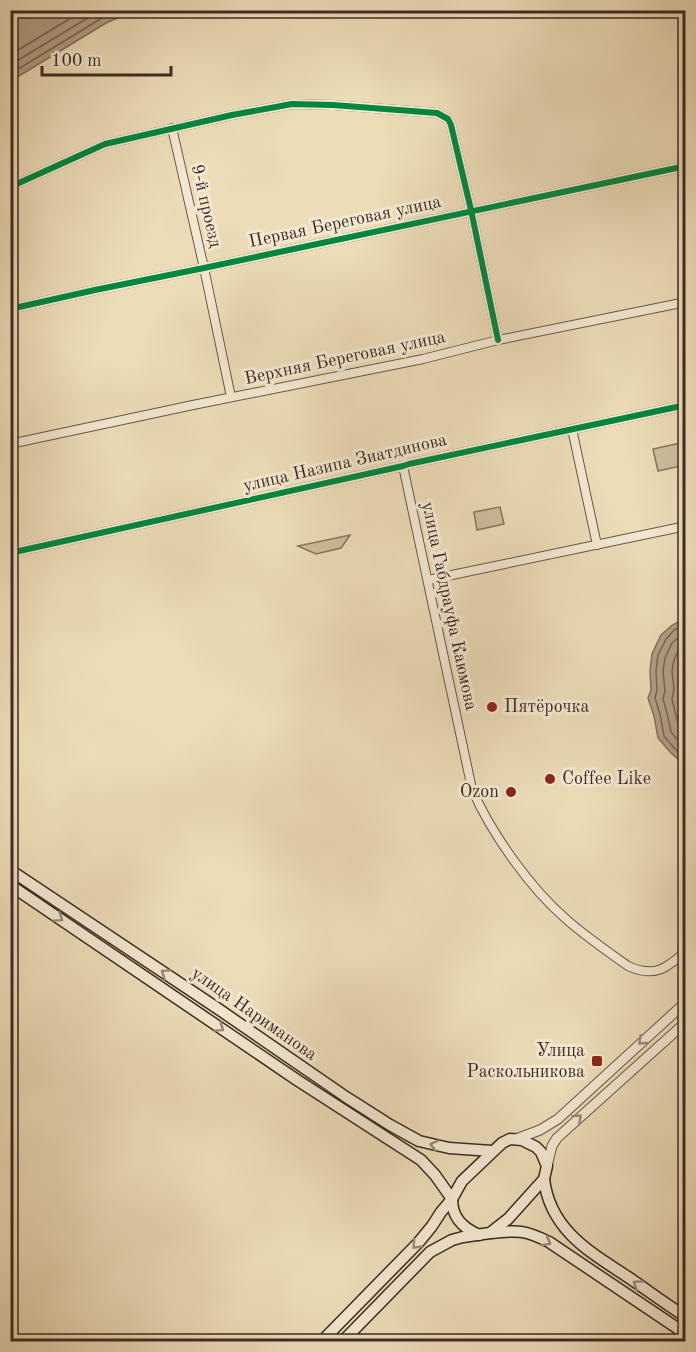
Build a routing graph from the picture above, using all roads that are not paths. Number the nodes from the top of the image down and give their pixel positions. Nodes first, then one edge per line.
1 (172, 128) junction
2 (686, 166) edge
3 (10, 187) edge
4 (471, 210) junction
5 (204, 268) junction
6 (686, 302) edge
7 (10, 309) edge
8 (498, 340) junction
9 (231, 398) junction
10 (686, 405) edge
11 (572, 429) junction
12 (10, 444) edge
13 (404, 466) junction
14 (686, 526) edge
15 (597, 545) junction
16 (10, 553) edge
17 (428, 580) junction
18 (10, 870) edge
19 (10, 885) edge
20 (686, 951) edge
21 (686, 1002) edge
22 (686, 1022) edge
23 (515, 1139) junction
24 (492, 1151) junction
25 (548, 1166) junction
26 (544, 1179) junction
27 (452, 1199) junction
28 (485, 1234) junction
29 (686, 1317) edge
30 (686, 1334) edge
31 (321, 1341) edge
32 (342, 1341) edge

1 - 3 street
1 - 4 street
1 - 5 street, 9-й проезд
2 - 4 street, Первая Береговая улица
4 - 5 street, Первая Береговая улица
4 - 8 street
5 - 7 street, Первая Береговая улица
5 - 9 street, 9-й проезд
6 - 8 street, Верхняя Береговая улица
8 - 9 street, Верхняя Береговая улица
9 - 12 street, Верхняя Береговая улица
10 - 11 street, улица Назипа Зиатдинова
11 - 13 street, улица Назипа Зиатдинова
11 - 15 street
13 - 16 street, улица Назипа Зиатдинова
13 - 17 street, улица Габдрауфа Каюмова
14 - 15 street
15 - 17 street
17 - 20 street, улица Габдрауфа Каюмова
24 -> 18 main road, улица Нариманова
19 -> 27 main road, улица Нариманова
21 -> 23 street
25 -> 22 street
23 - 24 main road
23 - 25 main road
24 - 27 main road
25 - 26 main road
26 - 28 main road
29 -> 26 main road
27 - 28 main road
27 -> 31 main road
28 -> 30 main road
28 - 32 main road

